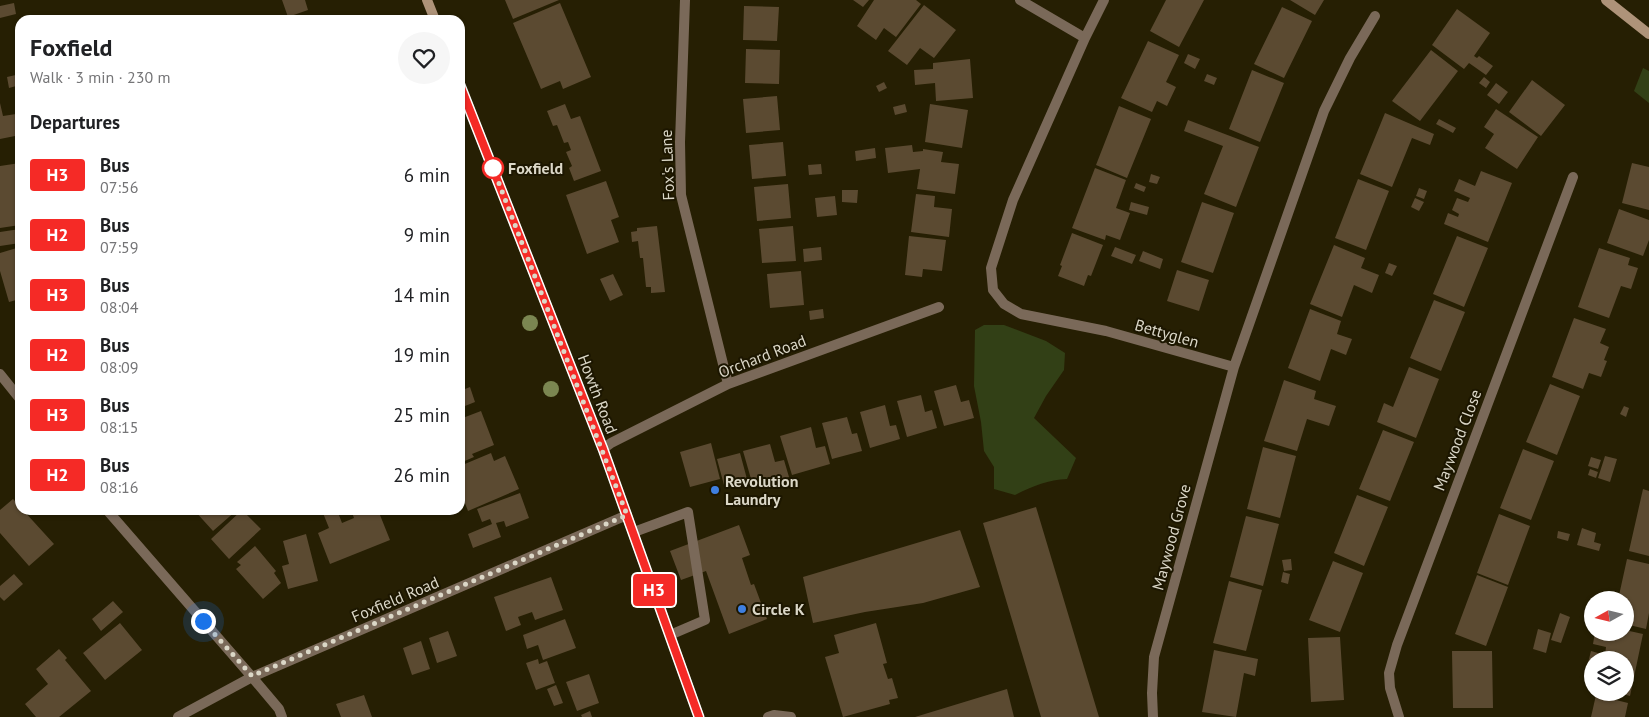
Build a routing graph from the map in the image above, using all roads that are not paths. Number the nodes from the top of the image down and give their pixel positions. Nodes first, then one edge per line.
1 (427, 0) edge
2 (686, 0) edge
3 (1020, 0) edge
4 (1104, 0) edge
5 (1606, 0) edge
6 (433, 15) edge
7 (1375, 16) dead end
8 (1649, 34) edge
9 (1084, 38) junction
10 (465, 98) edge
11 (1573, 177) dead end
12 (939, 306) dead end
13 (1234, 368) junction
14 (0, 374) edge
15 (728, 384) junction
16 (15, 393) edge
17 (603, 449) junction
18 (111, 515) edge
19 (627, 515) junction
20 (634, 532) junction
21 (670, 635) junction
22 (252, 676) junction
23 (178, 717) edge
24 (282, 717) edge
25 (699, 717) edge
26 (768, 717) edge
27 (791, 717) edge
28 (1154, 717) edge
29 (1398, 717) edge

1 - 6 main road
2 - 15 street, Fox's Lane
3 - 9 street
4 - 9 street, Bettyglen
5 - 8 main road
7 - 13 street
9 - 13 street, Bettyglen
10 - 17 main road, Howth Road
11 - 29 street, Maywood Close
12 - 15 street, Orchard Road
13 - 28 street, Maywood Grove
14 - 16 street
15 - 17 street, Orchard Road
17 - 19 main road, Howth Road
18 - 22 street
19 - 20 main road, Howth Road
19 - 22 street, Foxfield Road
20 - 21 main road, Howth Road
20 - 21 street
21 - 25 main road, Howth Road
22 - 23 street, Foxfield Road
22 - 24 street
26 - 27 street

